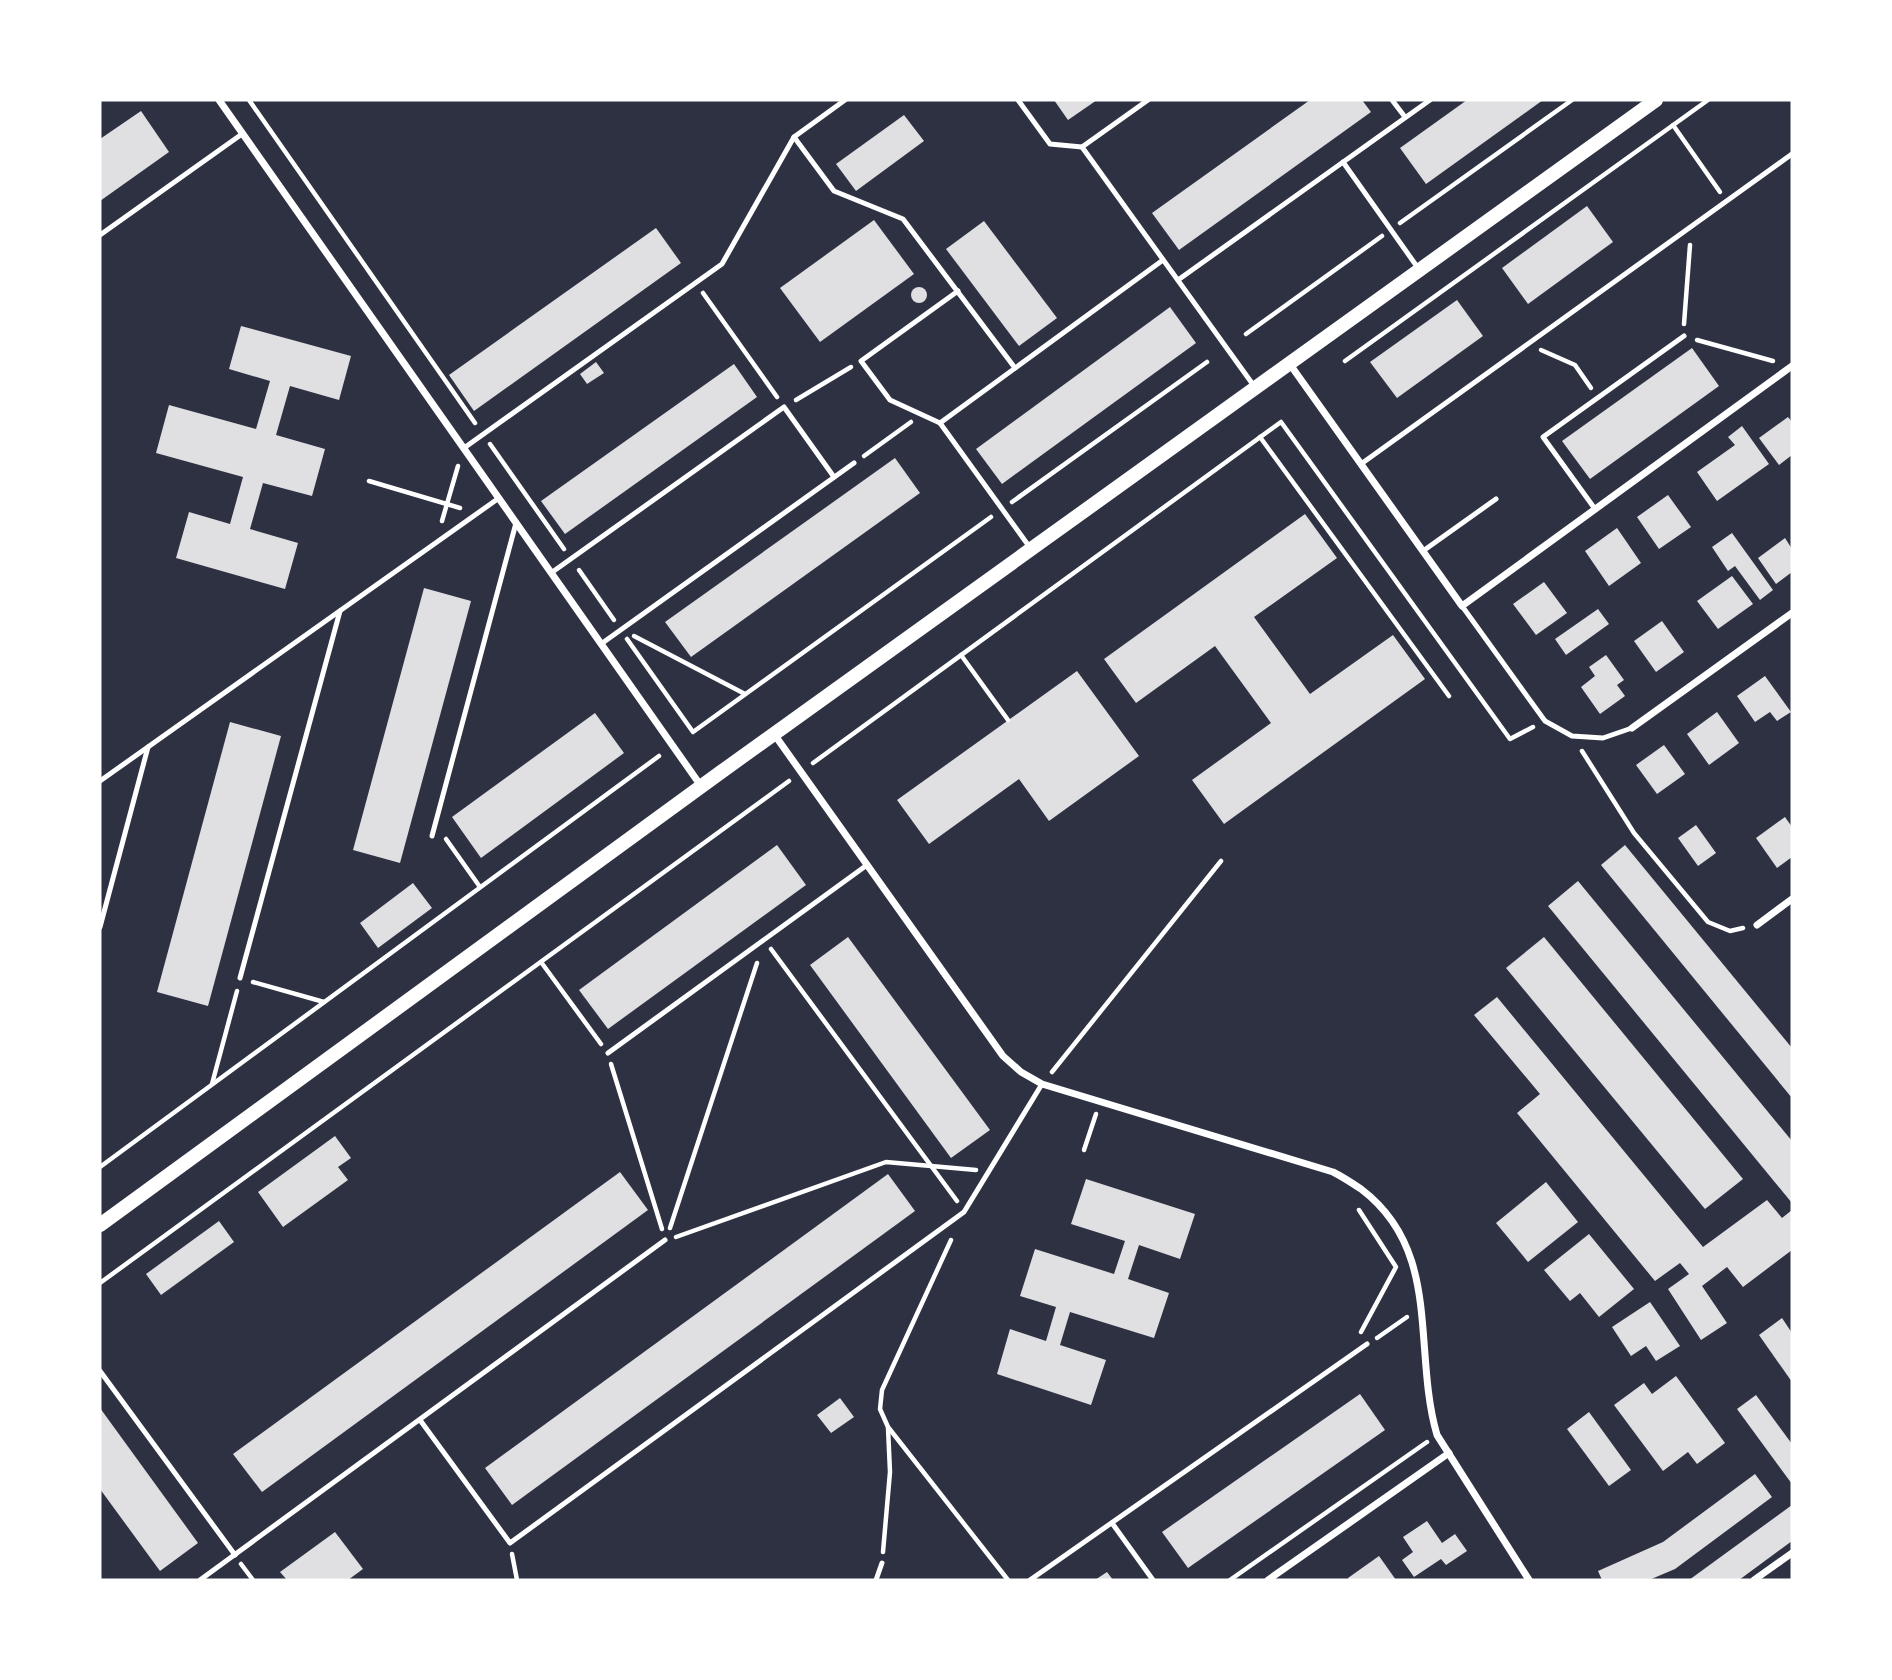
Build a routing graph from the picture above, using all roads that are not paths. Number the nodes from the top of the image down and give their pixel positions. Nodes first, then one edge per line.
1 (219, 100) edge
2 (845, 100) edge
3 (1018, 100) edge
4 (1148, 100) edge
5 (1392, 100) edge
6 (1430, 100) edge
7 (1656, 100) edge
8 (1405, 117) junction
9 (243, 134) junction
10 (794, 137) junction
11 (1082, 147) junction
12 (1792, 154) edge
13 (1343, 162) junction
14 (100, 235) edge
15 (1163, 260) junction
16 (1420, 270) junction
17 (1178, 281) junction
18 (958, 291) junction
19 (1684, 336) road end
20 (1289, 363) junction
21 (1792, 366) edge
22 (1015, 368) junction
23 (1256, 387) junction
24 (940, 423) junction
25 (464, 448) junction
26 (854, 463) road end
27 (1361, 464) junction
28 (834, 477) junction
29 (499, 498) junction
30 (1496, 499) dead end
31 (1595, 509) junction
32 (516, 523) junction
33 (1031, 550) junction
34 (1423, 551) junction
35 (551, 573) junction
36 (1462, 606) junction
37 (340, 611) junction
38 (1792, 613) edge
39 (601, 644) junction
40 (1632, 728) joint
41 (774, 734) junction
42 (149, 747) junction
43 (100, 781) edge
44 (701, 786) junction
45 (432, 836) dead end
46 (867, 864) junction
47 (1792, 899) edge
48 (1757, 925) road end
49 (100, 927) edge
50 (240, 978) road end
51 (608, 1054) road end
52 (1042, 1084) junction
53 (100, 1225) edge
54 (665, 1240) road end
55 (1367, 1344) road end
56 (100, 1371) edge
57 (420, 1420) junction
58 (1449, 1453) junction
59 (1112, 1522) junction
60 (1792, 1553) edge
61 (235, 1555) junction
62 (882, 1563) road end
63 (200, 1580) edge
64 (876, 1580) edge
65 (1030, 1580) edge
66 (1153, 1580) edge
67 (1268, 1580) edge
68 (1529, 1580) edge
69 (1754, 1580) edge

1 - 9 street
2 - 10 lane
3 - 11 lane
4 - 11 lane
5 - 8 lane
6 - 8 lane
7 - 16 main road
8 - 13 lane
9 - 14 lane
9 - 25 street
10 - 18 lane
10 - 25 lane
11 - 15 lane
12 - 27 lane
13 - 16 lane
13 - 17 lane
15 - 17 lane
15 - 22 lane
16 - 20 main road
17 - 23 lane
18 - 22 lane
18 - 24 lane
19 - 31 lane
20 - 23 main road
20 - 27 street
21 - 31 street
22 - 24 lane
23 - 33 main road
24 - 33 lane
25 - 29 street
26 - 28 lane
27 - 34 street
28 - 35 lane
28 - 39 lane
29 - 32 street
29 - 37 lane
30 - 34 lane
31 - 36 street
32 - 35 street
32 - 45 lane
33 - 41 main road
34 - 36 street
35 - 39 street
36 - 40 lane
37 - 42 lane
37 - 50 lane
38 - 40 street
39 - 44 street
41 - 44 main road
41 - 46 street
42 - 43 lane
42 - 49 lane
44 - 53 main road
46 - 51 lane
46 - 52 street
47 - 48 street
52 - 57 lane
52 - 58 street
54 - 57 lane
55 - 59 lane
56 - 61 lane
57 - 61 lane
58 - 67 street
58 - 68 street
59 - 65 lane
59 - 66 lane
60 - 69 street
61 - 63 lane
62 - 64 lane

